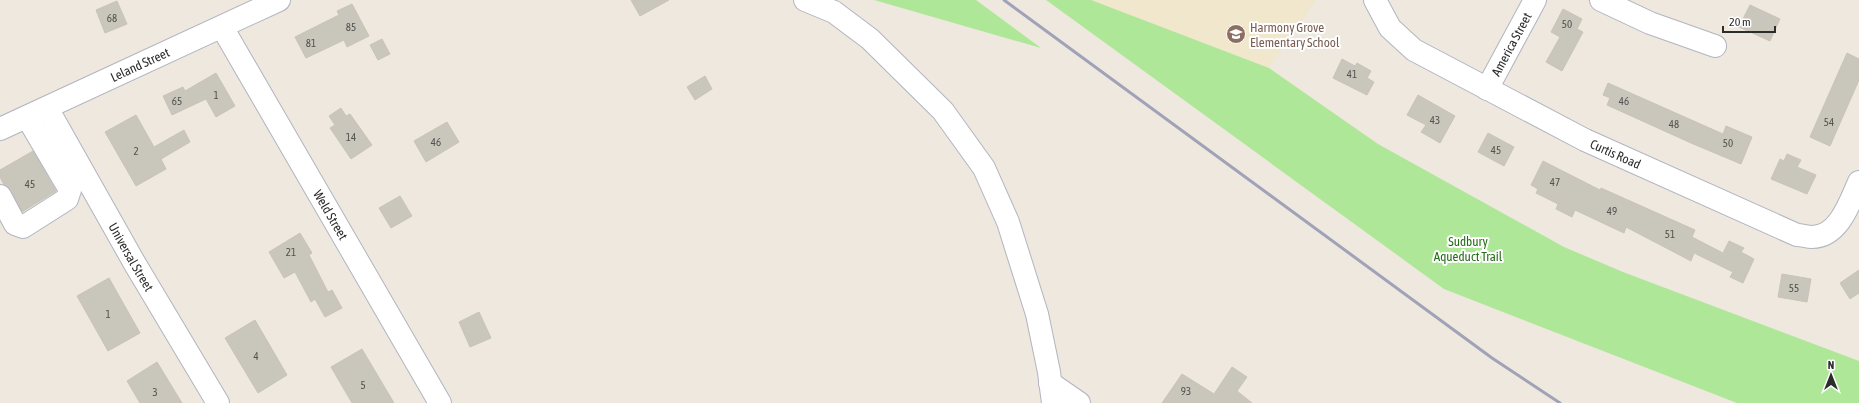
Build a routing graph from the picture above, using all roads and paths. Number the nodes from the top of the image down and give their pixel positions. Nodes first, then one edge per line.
1 (279, 0) edge
2 (804, 0) edge
3 (1375, 0) edge
4 (1535, 0) edge
5 (1601, 0) edge
6 (222, 26) junction
7 (1715, 46) dead end
8 (1487, 89) junction
9 (47, 108) junction
10 (27, 117) junction
11 (0, 129) edge
12 (1859, 182) edge
13 (0, 196) edge
14 (1052, 393) edge
15 (218, 403) edge
16 (440, 403) edge
17 (1079, 403) edge

1 - 6 street, Leland Street
2 - 14 street
3 - 8 street, Curtis Road
4 - 8 street, America Street
5 - 7 street
6 - 9 street, Leland Street
6 - 16 street, Weld Street
8 - 12 street, Curtis Road
9 - 10 street, Leland Street
9 - 15 street, Universal Street
10 - 11 street, Leland Street
10 - 13 street
14 - 17 street

